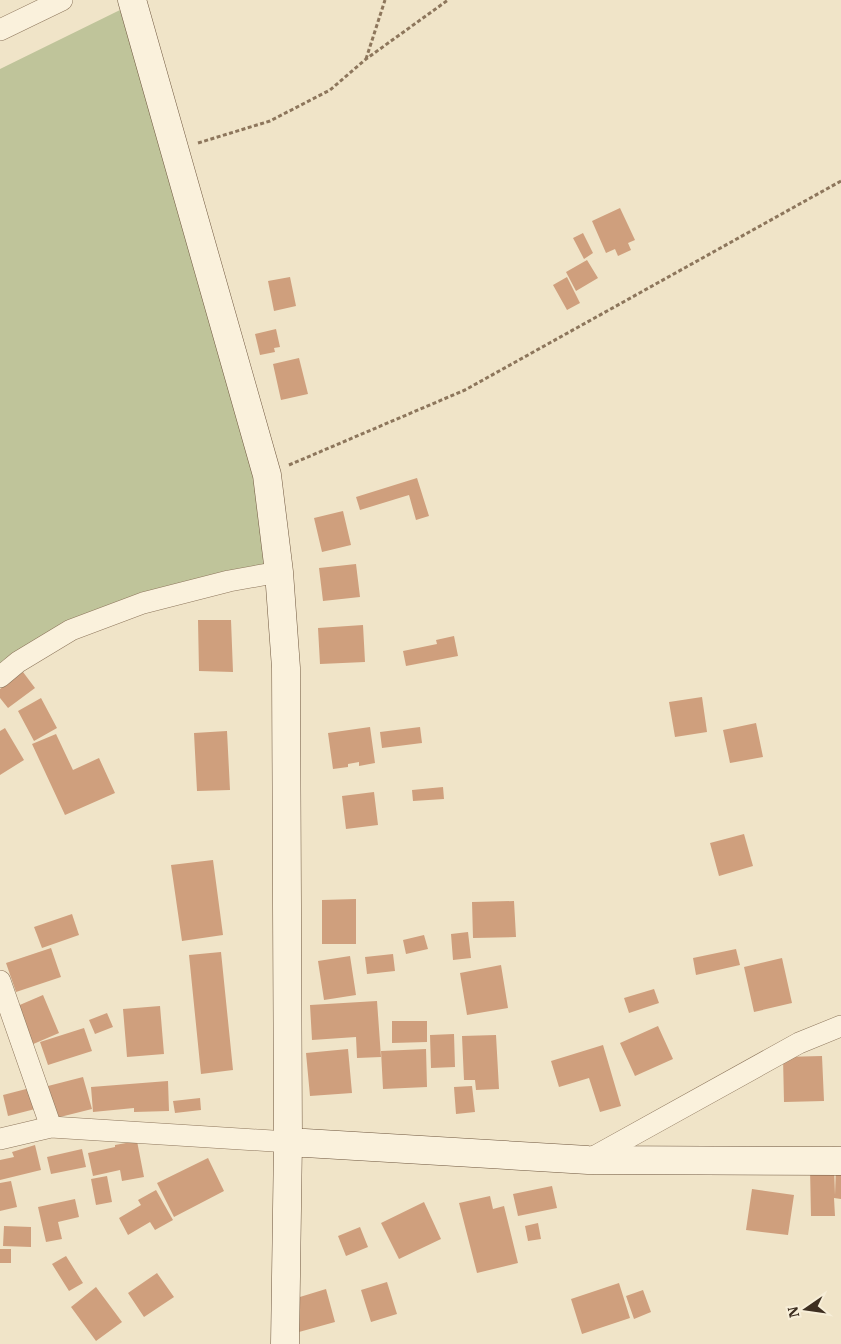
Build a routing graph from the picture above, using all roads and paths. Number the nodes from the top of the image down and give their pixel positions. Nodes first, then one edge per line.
1 (62, 0) edge
2 (132, 0) edge
3 (385, 0) edge
4 (448, 0) edge
5 (0, 30) edge
6 (366, 59) junction
7 (174, 150) junction
8 (841, 181) edge
9 (267, 475) junction
10 (279, 572) junction
11 (0, 677) edge
12 (0, 981) edge
13 (841, 1026) edge
14 (51, 1127) junction
15 (0, 1139) edge
16 (288, 1142) junction
17 (588, 1160) junction
18 (841, 1161) edge
19 (285, 1344) edge

1 - 5 street
2 - 7 street
3 - 6 path
4 - 6 path
6 - 7 path
7 - 9 street
8 - 9 path
9 - 10 street
10 - 11 street
10 - 16 street
12 - 14 street
13 - 17 street
14 - 15 street
14 - 16 street
16 - 17 street
16 - 19 street
17 - 18 street

